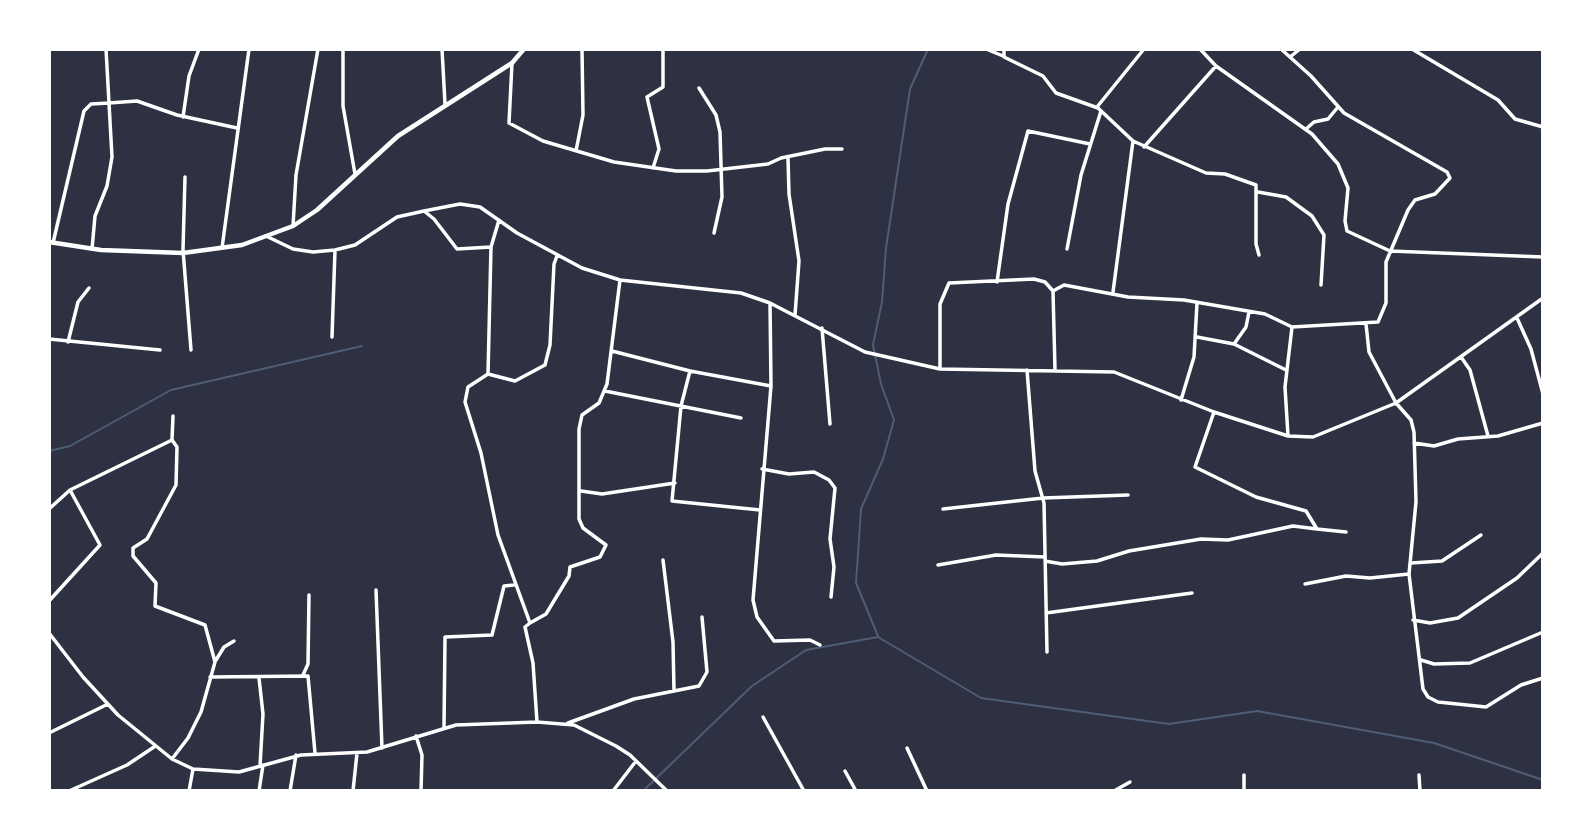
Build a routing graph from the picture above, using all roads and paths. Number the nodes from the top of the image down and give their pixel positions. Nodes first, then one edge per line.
1 (106, 49) edge
2 (199, 49) edge
3 (250, 49) edge
4 (318, 49) edge
5 (342, 49) edge
6 (393, 49) edge
7 (442, 49) edge
8 (524, 49) edge
9 (582, 49) edge
10 (663, 49) edge
11 (986, 49) edge
12 (1004, 49) edge
13 (1144, 49) edge
14 (1200, 49) edge
15 (1280, 49) edge
16 (1300, 49) edge
17 (1412, 49) edge
18 (1003, 56) junction
19 (1290, 57) junction
20 (512, 63) junction
21 (1216, 66) junction
22 (699, 88) dead end
23 (109, 103) junction
24 (445, 104) junction
25 (1338, 107) junction
26 (1099, 109) junction
27 (183, 117) junction
28 (1543, 127) edge
29 (237, 128) junction
30 (1306, 129) junction
31 (1133, 141) junction
32 (1090, 144) junction
33 (1144, 147) junction
34 (842, 149) dead end
35 (576, 151) junction
36 (788, 157) junction
37 (653, 168) junction
38 (720, 169) junction
39 (355, 174) junction
40 (186, 177) dead end
41 (1258, 192) junction
42 (424, 211) junction
43 (499, 220) junction
44 (293, 226) junction
45 (714, 233) dead end
46 (265, 236) junction
47 (1543, 237) edge
48 (51, 242) edge
49 (1543, 245) edge
50 (491, 247) junction
51 (92, 249) junction
52 (1067, 249) dead end
53 (222, 250) junction
54 (335, 250) junction
55 (1390, 251) junction
56 (183, 253) junction
57 (1259, 255) dead end
58 (557, 256) junction
59 (1543, 257) edge
60 (620, 279) junction
61 (997, 282) junction
62 (1321, 285) dead end
63 (89, 288) dead end
64 (1053, 291) junction
65 (1113, 292) junction
66 (1543, 298) edge
67 (770, 303) junction
68 (1197, 303) junction
69 (1249, 312) junction
70 (795, 315) junction
71 (1517, 318) junction
72 (1366, 324) junction
73 (1292, 327) junction
74 (822, 328) junction
75 (332, 337) dead end
76 (1197, 337) junction
77 (49, 339) edge
78 (68, 342) junction
79 (1234, 344) junction
80 (160, 350) dead end
81 (191, 350) dead end
82 (612, 351) junction
83 (1461, 358) junction
84 (940, 369) junction
85 (1027, 370) junction
86 (1055, 370) junction
87 (1287, 370) junction
88 (690, 371) junction
89 (488, 374) junction
90 (771, 386) junction
91 (605, 391) junction
92 (1543, 394) edge
93 (1181, 400) junction
94 (1396, 403) junction
95 (681, 406) junction
96 (1214, 412) junction
97 (173, 416) dead end
98 (741, 418) dead end
99 (1543, 423) edge
100 (830, 424) dead end
101 (1288, 436) junction
102 (1488, 436) junction
103 (172, 440) junction
104 (1414, 443) junction
105 (762, 469) junction
106 (676, 483) junction
107 (70, 490) junction
108 (581, 491) junction
109 (1128, 495) dead end
110 (1043, 498) junction
111 (49, 509) edge
112 (943, 509) dead end
113 (760, 510) junction
114 (1317, 529) junction
115 (1346, 532) dead end
116 (1480, 535) dead end
117 (1543, 554) edge
118 (1045, 559) junction
119 (663, 560) dead end
120 (1409, 564) junction
121 (938, 565) dead end
122 (1409, 574) junction
123 (1305, 584) dead end
124 (514, 585) junction
125 (376, 590) dead end
126 (1192, 593) dead end
127 (309, 595) dead end
128 (831, 597) dead end
129 (49, 601) edge
130 (1046, 613) junction
131 (702, 617) dead end
132 (1413, 620) junction
133 (530, 623) junction
134 (1543, 632) edge
135 (49, 633) edge
136 (234, 641) dead end
137 (820, 645) dead end
138 (1047, 652) dead end
139 (1421, 660) junction
140 (215, 662) junction
141 (303, 675) junction
142 (210, 677) junction
143 (259, 678) junction
144 (1543, 678) edge
145 (674, 691) junction
146 (108, 705) junction
147 (763, 717) dead end
148 (537, 722) junction
149 (566, 724) junction
150 (444, 727) junction
151 (49, 733) edge
152 (416, 736) junction
153 (154, 747) junction
154 (382, 748) junction
155 (907, 748) dead end
156 (315, 753) junction
157 (357, 754) junction
158 (296, 755) junction
159 (172, 759) junction
160 (636, 761) junction
161 (262, 766) junction
162 (193, 769) junction
163 (845, 771) dead end
164 (1244, 775) dead end
165 (1419, 775) dead end
166 (1130, 782) dead end
167 (69, 791) edge
168 (188, 791) edge
169 (259, 791) edge
170 (290, 791) edge
171 (354, 791) edge
172 (421, 791) edge
173 (613, 791) edge
174 (667, 791) edge
175 (804, 791) edge
176 (856, 791) edge
177 (927, 791) edge
178 (1114, 791) edge
179 (1244, 791) edge
180 (1420, 791) edge

1 - 23 street
2 - 27 street
3 - 29 street
4 - 44 street
5 - 6 street
5 - 39 street
7 - 24 street
8 - 20 street
9 - 35 street
10 - 37 street
11 - 18 street
12 - 18 street
13 - 26 street
14 - 21 street
15 - 19 street
16 - 19 street
17 - 28 street
18 - 26 street
19 - 25 street
20 - 24 street
20 - 35 street
21 - 30 street
21 - 33 street
22 - 38 street
23 - 27 street
23 - 48 street
23 - 51 street
24 - 39 street
25 - 30 street
25 - 55 street
26 - 31 street
26 - 32 street
27 - 29 street
29 - 53 street
30 - 55 street
31 - 33 street
31 - 65 street
32 - 52 street
32 - 61 street
33 - 41 street
34 - 36 street
35 - 37 street
36 - 38 street
36 - 70 street
37 - 38 street
38 - 45 street
39 - 44 street
40 - 56 street
41 - 57 street
41 - 62 street
42 - 43 street
42 - 50 street
42 - 54 street
43 - 50 street
43 - 58 street
44 - 46 street
46 - 53 street
46 - 54 street
47 - 49 street
48 - 51 street
50 - 89 street
51 - 56 street
53 - 56 street
54 - 75 street
55 - 59 street
55 - 72 street
56 - 81 street
58 - 60 street
58 - 89 street
60 - 67 street
60 - 82 street
61 - 64 street
61 - 84 street
63 - 78 street
64 - 65 street
64 - 86 street
65 - 68 street
66 - 71 street
67 - 70 street
67 - 90 street
68 - 69 street
68 - 76 street
69 - 73 street
69 - 79 street
70 - 74 street
71 - 83 street
71 - 92 street
72 - 73 street
72 - 94 street
73 - 87 street
74 - 84 street
74 - 100 street
76 - 79 street
76 - 93 street
77 - 78 street
78 - 80 street
79 - 87 street
82 - 88 street
82 - 91 street
83 - 94 street
83 - 102 street
84 - 85 street
85 - 86 street
85 - 110 street
86 - 93 street
87 - 101 street
88 - 90 street
88 - 95 street
89 - 124 street
90 - 105 street
91 - 95 street
91 - 108 street
93 - 96 street
94 - 101 street
94 - 104 street
95 - 98 street
95 - 106 street
96 - 101 street
96 - 114 street
97 - 103 street
99 - 102 street
102 - 104 street
103 - 107 street
103 - 140 street
104 - 120 street
105 - 113 street
105 - 128 street
106 - 108 street
106 - 113 street
107 - 111 street
107 - 129 street
108 - 133 street
109 - 110 street
110 - 112 street
110 - 118 street
113 - 137 street
114 - 115 street
114 - 118 street
116 - 120 street
117 - 132 street
118 - 121 street
118 - 130 street
119 - 145 street
120 - 122 street
122 - 123 street
122 - 132 street
124 - 133 street
124 - 150 street
125 - 154 street
126 - 130 street
127 - 141 street
130 - 138 street
131 - 145 street
132 - 139 street
133 - 148 street
134 - 139 street
135 - 146 street
136 - 140 street
139 - 144 street
140 - 142 street
141 - 143 street
141 - 156 street
142 - 143 street
142 - 159 street
143 - 161 street
145 - 149 street
146 - 151 street
146 - 153 street
147 - 175 street
148 - 149 street
148 - 150 street
149 - 160 street
150 - 152 street
152 - 154 street
152 - 172 street
153 - 159 street
153 - 167 street
154 - 157 street
155 - 177 street
156 - 157 street
156 - 158 street
157 - 171 street
158 - 161 street
158 - 170 street
159 - 162 street
160 - 173 street
160 - 174 street
161 - 162 street
161 - 169 street
162 - 168 street
163 - 176 street
164 - 179 street
165 - 180 street
166 - 178 street

